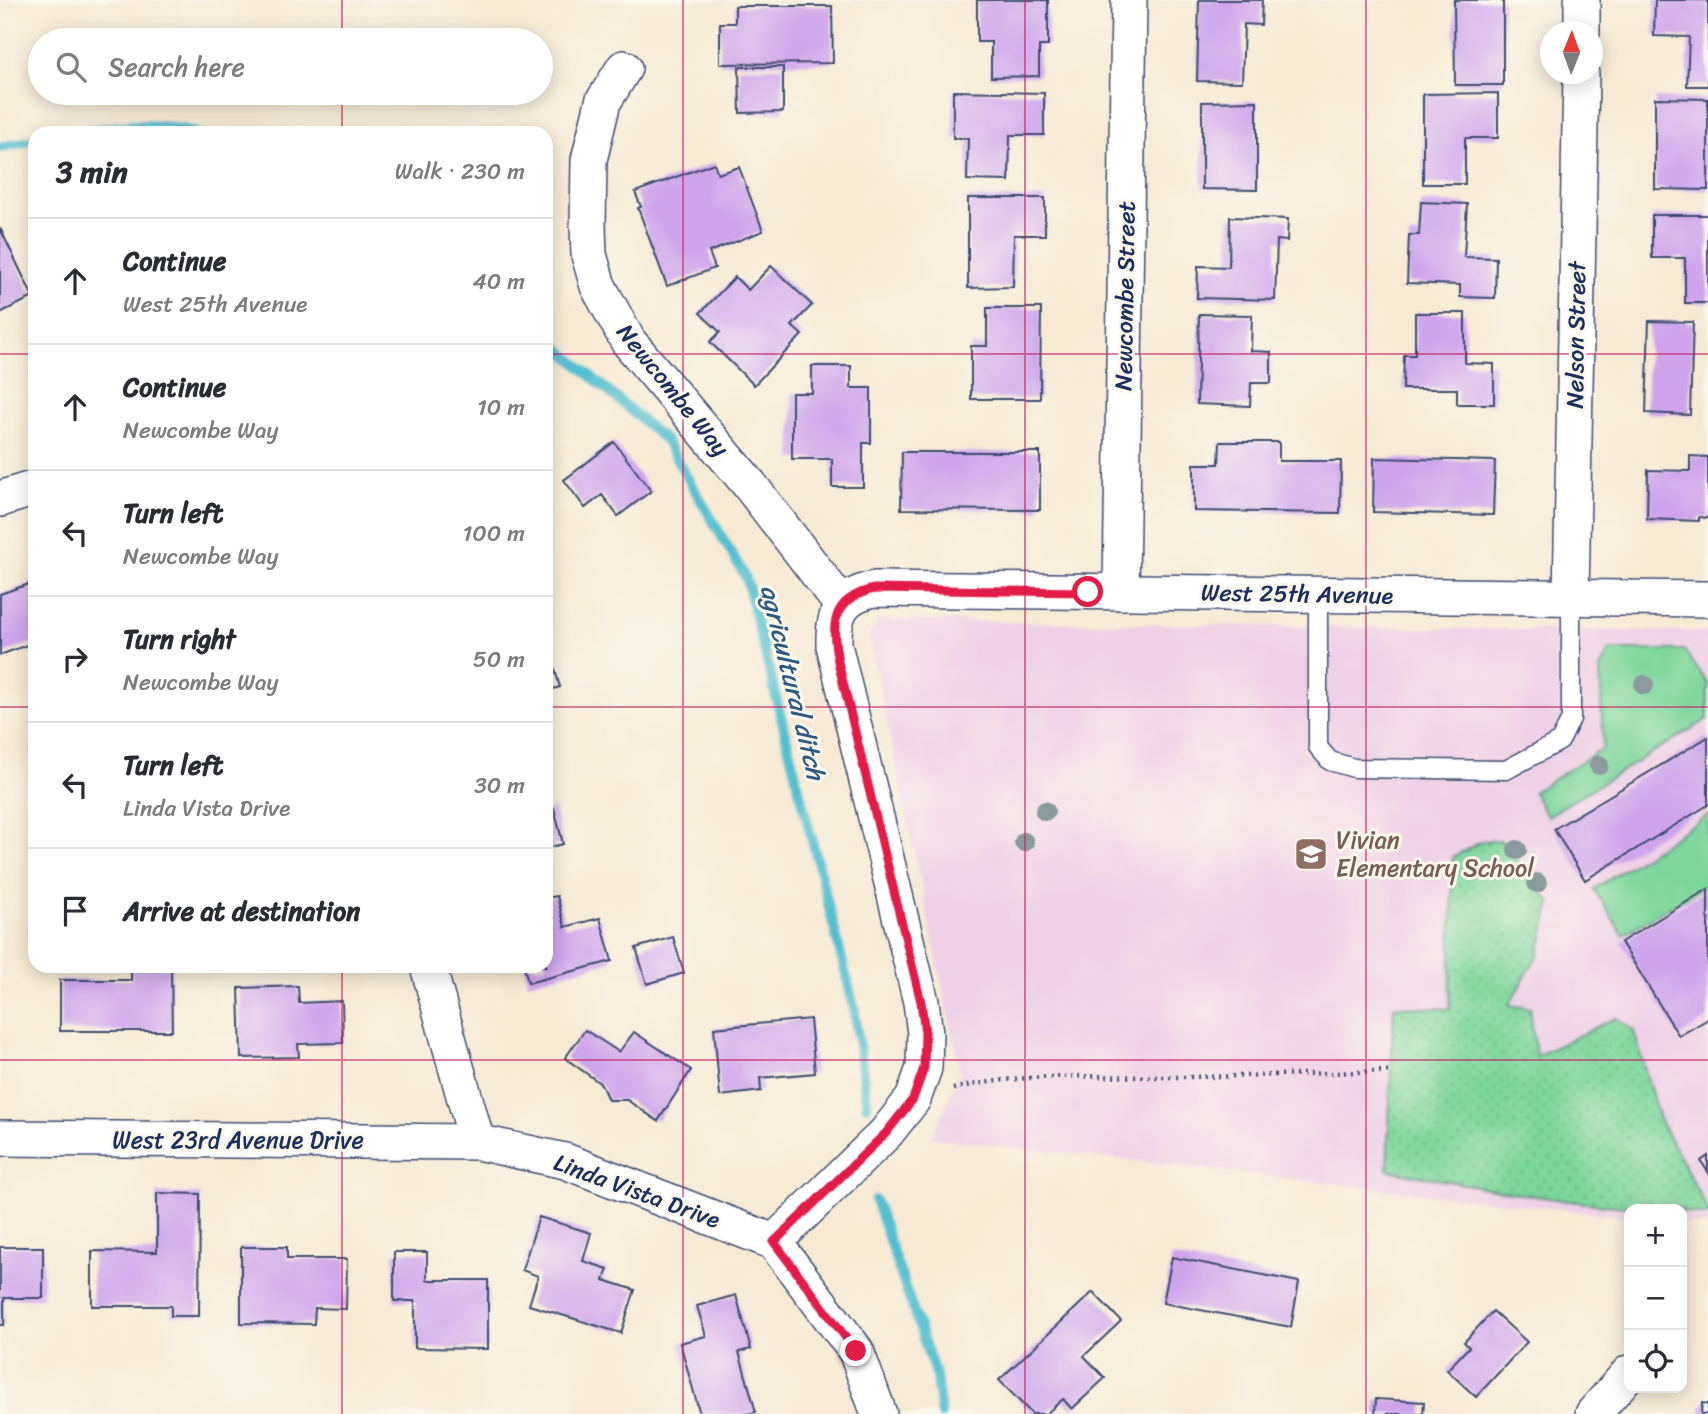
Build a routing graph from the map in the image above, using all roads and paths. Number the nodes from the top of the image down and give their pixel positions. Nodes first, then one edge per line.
1 (1129, 0) edge
2 (1582, 0) edge
3 (1582, 21) edge
4 (624, 68) dead end
5 (1581, 84) edge
6 (28, 490) edge
7 (0, 499) edge
8 (1121, 592) junction
9 (1318, 594) junction
10 (1571, 596) junction
11 (1708, 599) edge
12 (842, 605) junction
13 (430, 973) edge
14 (1392, 1071) dead end
15 (949, 1090) dead end
16 (0, 1138) edge
17 (477, 1142) junction
18 (774, 1242) junction
19 (1624, 1379) edge
20 (879, 1414) edge
21 (1593, 1414) edge

1 - 8 street, Newcombe Street
2 - 3 street
4 - 12 street, Newcombe Way
5 - 10 street, Nelson Street
6 - 7 street
8 - 9 street, West 25th Avenue
8 - 12 street, West 25th Avenue
9 - 10 street, West 25th Avenue
9 - 10 lane
10 - 11 street, West 25th Avenue
12 - 18 street
13 - 17 street
14 - 15 path
16 - 17 street, West 23rd Avenue Drive
17 - 18 street, Linda Vista Drive
18 - 20 street
19 - 21 street

